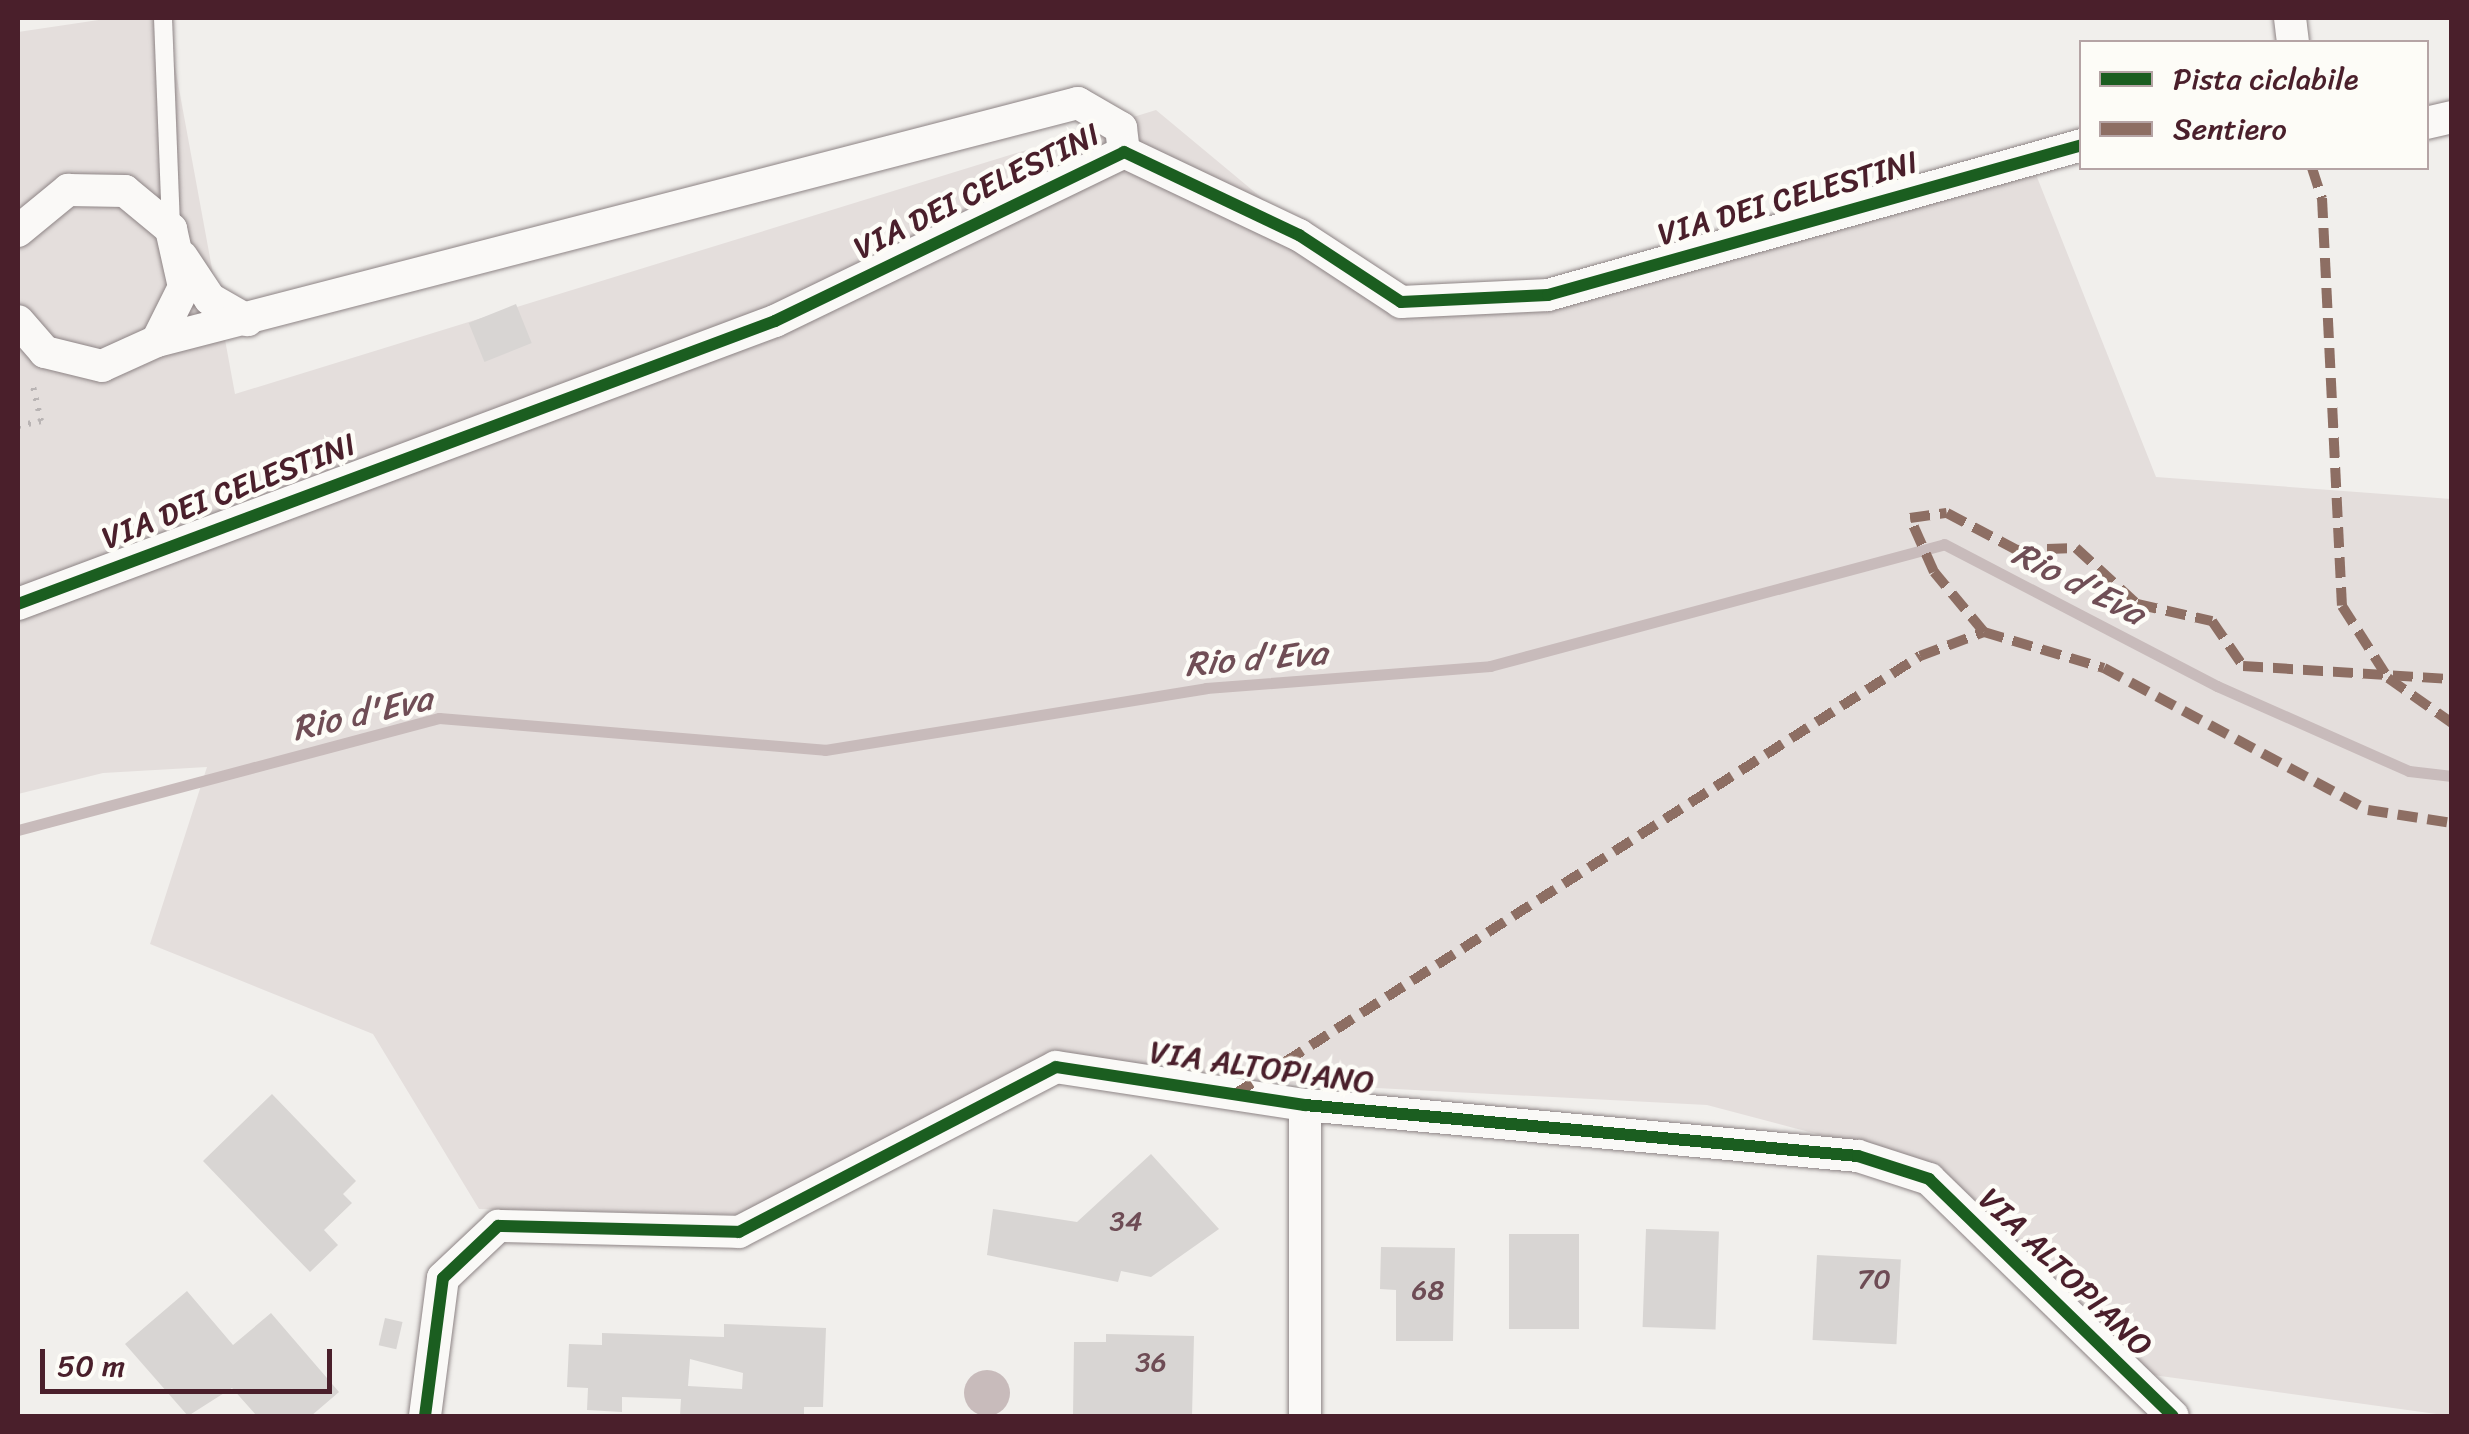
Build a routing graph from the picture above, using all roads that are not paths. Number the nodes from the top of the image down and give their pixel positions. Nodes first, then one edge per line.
1 (163, 18) edge
2 (2079, 146) edge
3 (1124, 152) junction
4 (18, 230) edge
5 (177, 243) junction
6 (247, 320) junction
7 (18, 321) edge
8 (157, 340) junction
9 (18, 604) edge
10 (1304, 1104) junction
11 (424, 1416) edge
12 (1305, 1416) edge
13 (2173, 1416) edge

1 - 5 lane
2 - 3 street, VIA DEI CELESTINI
3 - 6 street
3 - 9 street, VIA DEI CELESTINI
4 - 5 street
5 - 6 street
5 - 8 street
6 - 8 street
7 - 8 street
10 - 11 street, VIA ALTOPIANO
10 - 12 street, VIA ALTOPIANO
10 - 13 street, VIA ALTOPIANO

